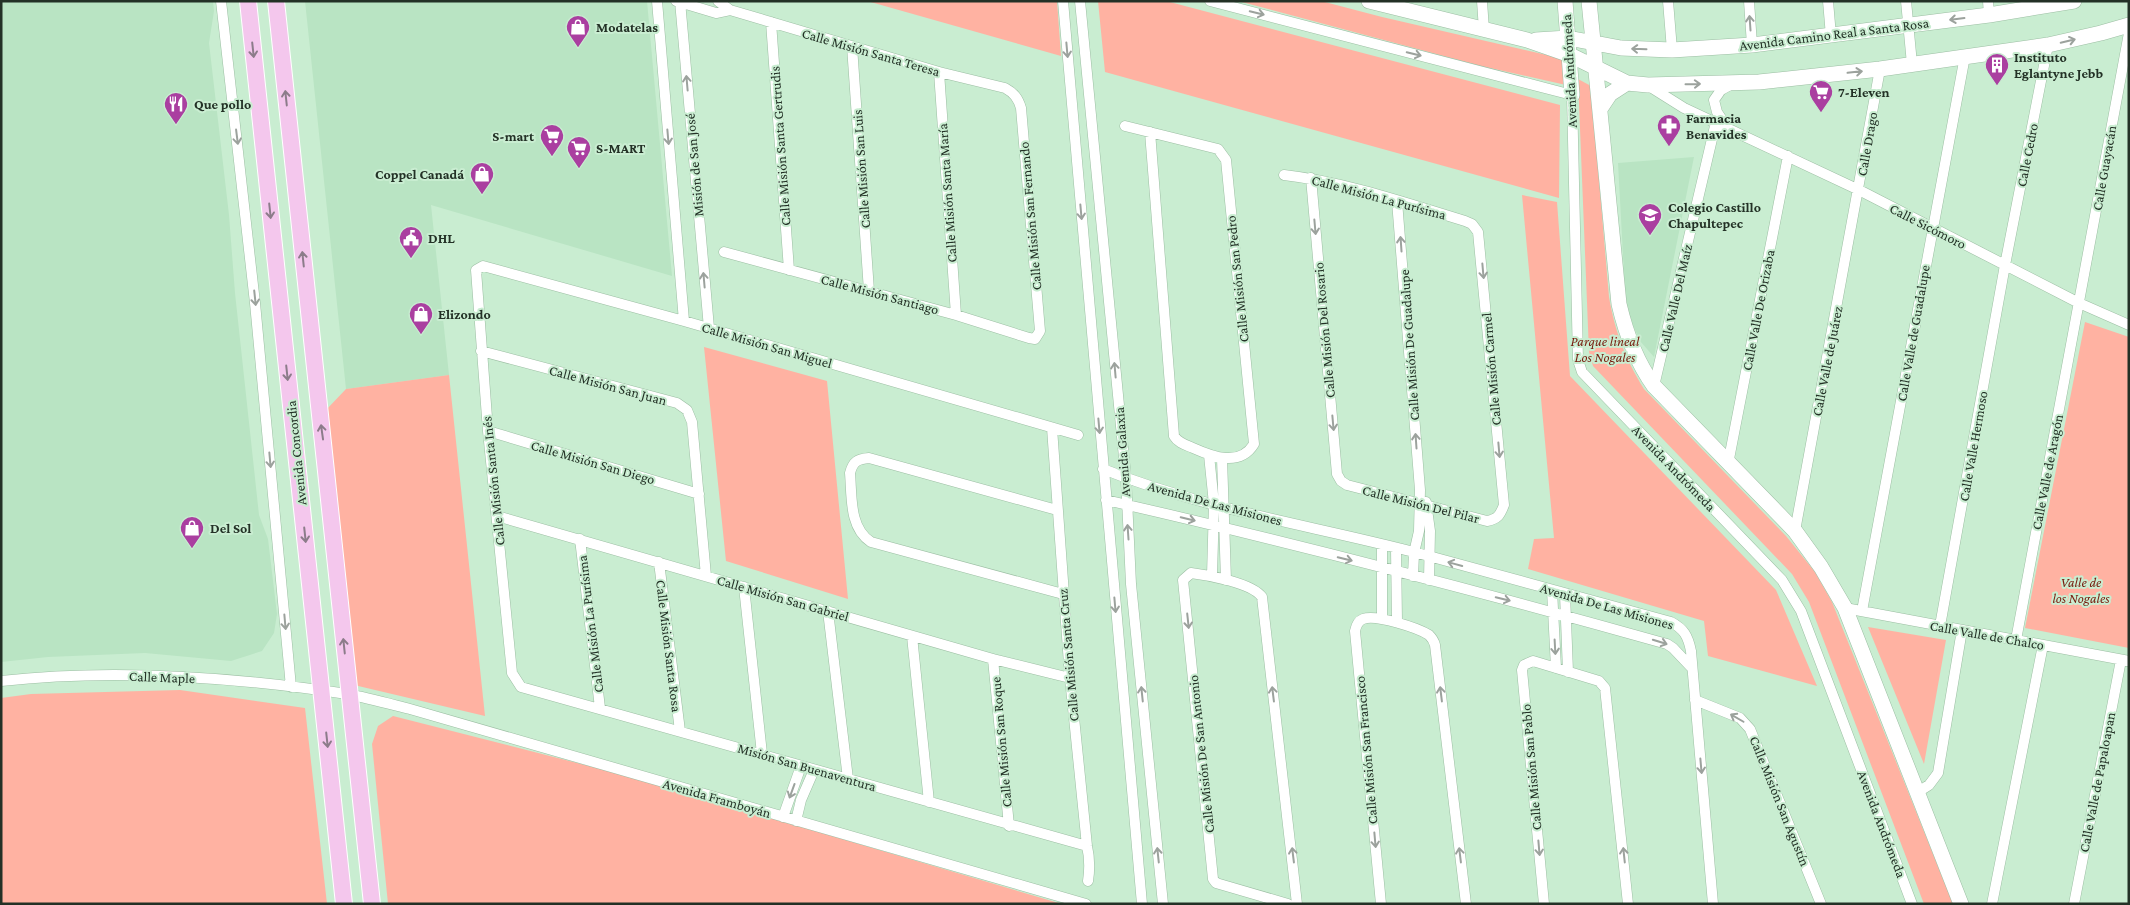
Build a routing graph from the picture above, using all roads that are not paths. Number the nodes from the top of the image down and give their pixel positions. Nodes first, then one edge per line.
1 (221, 1) edge
2 (248, 1) edge
3 (276, 1) edge
4 (656, 1) edge
5 (718, 1) edge
6 (1063, 1) edge
7 (1080, 1) edge
8 (1210, 1) edge
9 (1369, 1) edge
10 (1482, 1) edge
11 (1565, 1) edge
12 (1589, 1) edge
13 (1668, 1) edge
14 (1749, 1) edge
15 (1828, 1) edge
16 (1906, 1) edge
17 (678, 2) edge
18 (2070, 2) edge
19 (1404, 6) edge
20 (1988, 8) edge
21 (730, 10) junction
22 (771, 22) junction
23 (1908, 25) junction
24 (2129, 25) edge
25 (1484, 30) junction
26 (2129, 32) edge
27 (1831, 36) junction
28 (1568, 38) junction
29 (1527, 40) junction
30 (1592, 42) junction
31 (1752, 45) junction
32 (2048, 45) junction
33 (852, 46) junction
34 (1672, 50) junction
35 (1570, 55) junction
36 (1965, 56) junction
37 (1912, 64) junction
38 (1596, 69) junction
39 (1880, 69) junction
40 (938, 72) junction
41 (1627, 82) junction
42 (1733, 83) junction
43 (1648, 85) junction
44 (1013, 93) joint
45 (1572, 95) junction
46 (1600, 109) junction
47 (1716, 122) junction
48 (1126, 126) dead end
49 (1728, 128) junction
50 (1150, 132) junction
51 (1788, 156) junction
52 (1284, 175) dead end
53 (1311, 178) junction
54 (1859, 190) junction
55 (1397, 201) junction
56 (1472, 224) joint
57 (1932, 228) junction
58 (724, 252) dead end
59 (2005, 265) junction
60 (480, 266) joint
61 (789, 270) junction
62 (869, 291) junction
63 (2079, 303) junction
64 (956, 315) junction
65 (684, 321) junction
66 (2129, 325) edge
67 (709, 328) junction
68 (1035, 339) joint
69 (481, 351) junction
70 (1654, 386) junction
71 (1052, 428) junction
72 (488, 431) junction
73 (1078, 435) dead end
74 (1209, 455) junction
75 (1222, 458) junction
76 (1728, 464) junction
77 (1103, 469) junction
78 (1126, 478) junction
79 (1341, 482) joint
80 (699, 494) junction
81 (1106, 500) junction
82 (1214, 504) junction
83 (1126, 505) junction
84 (1423, 505) junction
85 (1225, 508) junction
86 (1056, 510) junction
87 (1501, 514) joint
88 (497, 516) junction
89 (1214, 525) junction
90 (1225, 528) junction
91 (1795, 531) junction
92 (580, 539) junction
93 (1382, 545) junction
94 (1396, 549) junction
95 (1414, 552) junction
96 (1429, 558) junction
97 (658, 562) junction
98 (1383, 569) junction
99 (1396, 572) junction
100 (706, 576) junction
101 (1212, 576) junction
102 (1413, 576) junction
103 (1226, 580) junction
104 (1429, 580) junction
105 (1113, 583) junction
106 (1131, 584) junction
107 (744, 587) junction
108 (1552, 590) junction
109 (1063, 594) junction
110 (1565, 594) junction
111 (1845, 608) junction
112 (828, 611) junction
113 (1862, 611) junction
114 (1554, 612) junction
115 (1566, 616) junction
116 (1382, 619) junction
117 (1397, 622) junction
118 (1940, 626) junction
119 (1962, 630) junction
120 (912, 636) junction
121 (2016, 640) junction
122 (2043, 645) junction
123 (993, 659) junction
124 (2125, 660) edge
125 (1691, 667) junction
126 (1556, 668) junction
127 (1568, 672) junction
128 (1070, 678) junction
129 (1, 681) edge
130 (291, 687) junction
131 (527, 690) joint
132 (336, 693) junction
133 (1695, 700) junction
134 (600, 708) junction
135 (680, 731) junction
136 (762, 754) junction
137 (801, 766) junction
138 (814, 770) junction
139 (848, 779) junction
140 (1918, 792) junction
141 (929, 802) junction
142 (783, 817) junction
143 (796, 821) junction
144 (1009, 826) junction
145 (1087, 846) junction
146 (1088, 881) dead end
147 (344, 904) edge
148 (372, 904) edge
149 (1086, 904) edge
150 (1142, 904) edge
151 (1163, 904) edge
152 (1288, 904) edge
153 (1297, 904) edge
154 (1381, 904) edge
155 (1466, 904) edge
156 (1544, 904) edge
157 (1628, 904) edge
158 (1713, 904) edge
159 (1821, 904) edge
160 (1912, 904) edge
161 (1961, 904) edge
162 (1992, 904) edge
163 (2074, 904) edge

1 -> 130 street
2 -> 132 main road, Avenida Concordia
132 -> 3 main road, Avenida Concordia
4 -> 65 street, Misión de San José
5 - 21 street, Calle Misión Santa Teresa
6 -> 77 street, Avenida Galaxia
78 -> 7 street, Avenida Galaxia
8 -> 45 street
9 - 19 street
10 - 25 street
11 - 28 street, Avenida Andrómeda
12 - 30 street, Avenida Andrómeda
13 - 34 street
31 -> 14 street
15 - 27 street
16 - 23 street
17 - 21 street, Calle Misión Santa Teresa
67 -> 17 street, Misión de San José
18 - 20 street, Avenida Camino Real a Santa Rosa
19 - 25 street
20 -> 23 street, Avenida Camino Real a Santa Rosa
21 - 22 street, Calle Misión Santa Teresa
22 - 33 street, Calle Misión Santa Teresa
22 - 61 street, Calle Misión Santa Gertrudis
23 - 27 street, Avenida Camino Real a Santa Rosa
23 - 37 street
32 -> 24 street
25 - 29 street
26 - 63 street, Calle Guayacán
27 - 31 street, Avenida Camino Real a Santa Rosa
28 - 29 street, Avenida Camino Real a Santa Rosa
28 - 30 street, Avenida Camino Real a Santa Rosa
28 - 35 street, Avenida Andrómeda
29 - 35 street
34 -> 30 street, Avenida Camino Real a Santa Rosa
30 - 38 street, Avenida Andrómeda
31 - 34 street, Avenida Camino Real a Santa Rosa
32 - 36 street
32 - 59 street, Calle Cedro
33 - 40 street, Calle Misión Santa Teresa
33 - 62 street, Calle Misión San Luis
35 - 38 street
35 - 45 street, Avenida Andrómeda
36 - 37 street
36 - 57 street, Calle Valle de Guadalupe
37 - 39 street
38 - 41 street
38 - 46 street, Avenida Andrómeda
42 -> 39 street
39 - 54 street, Calle Drago
40 - 44 street, Calle Misión Santa Teresa
40 - 64 street, Calle Misión Santa María
41 - 43 street
41 - 46 street
43 -> 42 street
42 - 49 street
43 - 47 street, Calle Sicómoro
44 - 68 street, Calle Misión San Fernando
45 - 160 street, Avenida Andrómeda
46 - 70 street, Avenida Andrómeda
47 - 49 street, Calle Sicómoro
47 - 70 street, Calle Valle Del Maíz
48 - 50 street, Calle Misión San Pedro
49 - 51 street, Calle Sicómoro
50 - 74 street, Calle Misión San Pedro
50 - 75 street, Calle Misión San Pedro
51 - 54 street, Calle Sicómoro
51 - 76 street, Calle Valle De Orizaba
52 - 53 street, Calle Misión La Purísima
53 - 55 street, Calle Misión La Purísima
53 -> 79 street, Calle Misión Del Rosario
54 - 57 street, Calle Sicómoro
54 - 91 street, Calle Valle de Juárez
55 - 56 street, Calle Misión La Purísima
84 -> 55 street, Calle Misión De Guadalupe
56 -> 87 street, Calle Misión Carmel
57 - 59 street, Calle Sicómoro
57 - 113 street, Calle Valle de Guadalupe
58 - 61 street, Calle Misión Santiago
59 - 63 street, Calle Sicómoro
59 - 118 street, Calle Valle Hermoso
60 - 65 street, Calle Misión San Miguel
60 - 69 street, Calle Misión Santa Inés
61 - 62 street, Calle Misión Santiago
62 - 64 street, Calle Misión Santiago
63 - 66 street, Calle Sicómoro
63 - 121 street, Calle Valle de Aragón
64 - 68 street, Calle Misión Santiago
65 - 67 street, Calle Misión San Miguel
67 - 71 street, Calle Misión San Miguel
69 - 72 street, Calle Misión Santa Inés
69 - 80 street, Calle Misión San Juan
70 - 76 street, Avenida Andrómeda
71 - 73 street, Calle Misión San Miguel
71 - 86 street, Calle Misión Santa Cruz
72 - 80 street, Calle Misión San Diego
72 - 88 street, Calle Misión Santa Inés
74 - 75 street, Calle Misión San Pedro
74 - 82 street
75 - 85 street
76 - 91 street, Avenida Andrómeda
77 - 78 street, Avenida De Las Misiones
77 - 81 street, Avenida Galaxia
78 - 82 street, Avenida De Las Misiones
78 - 83 street, Avenida Galaxia
79 - 84 street, Calle Misión Del Pilar
80 - 100 street, Calle Misión San Juan
81 - 83 street, Avenida De Las Misiones
81 - 105 street, Avenida Galaxia
82 - 85 street, Avenida De Las Misiones
82 - 89 street
83 -> 89 street, Avenida De Las Misiones
106 -> 83 street, Avenida Galaxia
84 - 87 street, Calle Misión Del Pilar
84 - 95 street, Calle Misión De Guadalupe
84 - 96 street, Calle Misión De Guadalupe
85 - 90 street
85 - 93 street, Avenida De Las Misiones
86 - 109 street, Calle Misión Santa Cruz
86 - 109 street
88 - 92 street, Calle Misión San Gabriel
88 - 131 street, Calle Misión Santa Inés
89 - 90 street, Avenida De Las Misiones
89 - 101 street
90 -> 98 street, Avenida De Las Misiones
90 - 103 street
91 - 111 street, Avenida Andrómeda
92 - 97 street, Calle Misión San Gabriel
92 - 134 street, Calle Misión La Purísima
93 - 94 street, Avenida De Las Misiones
93 - 98 street
94 - 95 street, Avenida De Las Misiones
94 - 99 street
95 - 96 street, Avenida De Las Misiones
95 - 102 street, Calle Misión De Guadalupe
96 - 104 street, Calle Misión De Guadalupe
108 -> 96 street, Avenida De Las Misiones
97 - 100 street, Calle Misión San Gabriel
97 - 135 street, Calle Misión Santa Rosa
98 - 99 street, Avenida De Las Misiones
98 - 116 street
99 - 102 street, Avenida De Las Misiones
99 - 117 street
100 - 107 street, Calle Misión San Gabriel
101 - 103 street, Calle Misión De San Antonio
101 -> 152 street, Calle Misión De San Antonio
102 - 104 street, Avenida De Las Misiones
153 -> 103 street, Calle Misión De San Antonio
104 -> 114 street, Avenida De Las Misiones
105 - 106 street
105 -> 150 street, Avenida Galaxia
151 -> 106 street, Avenida Galaxia
107 - 112 street, Calle Misión San Gabriel
107 - 136 street
108 - 110 street, Avenida De Las Misiones
108 - 114 street
109 - 128 street, Calle Misión Santa Cruz
110 - 115 street
110 - 125 street, Avenida De Las Misiones
111 - 113 street, Calle Valle de Chalco
111 - 140 street, Avenida Andrómeda
112 - 120 street, Calle Misión San Gabriel
112 - 139 street
113 - 118 street, Calle Valle de Chalco
114 - 115 street, Avenida De Las Misiones
114 -> 126 street
115 -> 125 street, Avenida De Las Misiones
115 - 127 street
116 - 117 street, Calle Misión San Francisco
116 -> 154 street, Calle Misión San Francisco
155 -> 117 street, Calle Misión San Francisco
118 - 119 street, Calle Valle de Chalco
119 - 121 street, Calle Valle de Chalco
119 - 140 street
120 - 123 street, Calle Misión San Gabriel
120 - 141 street
121 - 122 street, Calle Valle de Chalco
122 - 124 street, Calle Valle de Chalco
122 - 162 street
123 - 128 street, Calle Misión San Gabriel
123 - 144 street, Calle Misión San Roque
124 - 163 street, Calle Valle de Papaloapan
125 - 133 street
126 - 127 street, Calle Misión San Pablo
126 -> 156 street, Calle Misión San Pablo
157 -> 127 street, Calle Misión San Pablo
128 - 145 street, Calle Misión Santa Cruz
129 - 130 street, Calle Maple
130 - 132 street, Calle Maple
131 - 134 street, Misión San Buenaventura
132 - 142 street, Avenida Framboyán
132 -> 147 main road, Avenida Concordia
132 - 148 main road, Avenida Concordia
133 -> 158 street
159 -> 133 street, Calle Misión San Agustín
134 - 135 street, Misión San Buenaventura
135 - 136 street, Misión San Buenaventura
136 - 137 street, Misión San Buenaventura
137 - 138 street, Misión San Buenaventura
137 -> 142 street
138 - 139 street, Misión San Buenaventura
138 - 143 street
139 - 141 street, Misión San Buenaventura
140 - 161 street, Avenida Andrómeda
141 - 144 street, Misión San Buenaventura
142 - 143 street, Avenida Framboyán
143 - 149 street, Avenida Framboyán
144 - 145 street, Misión San Buenaventura
145 - 146 street, Calle Misión Santa Cruz

